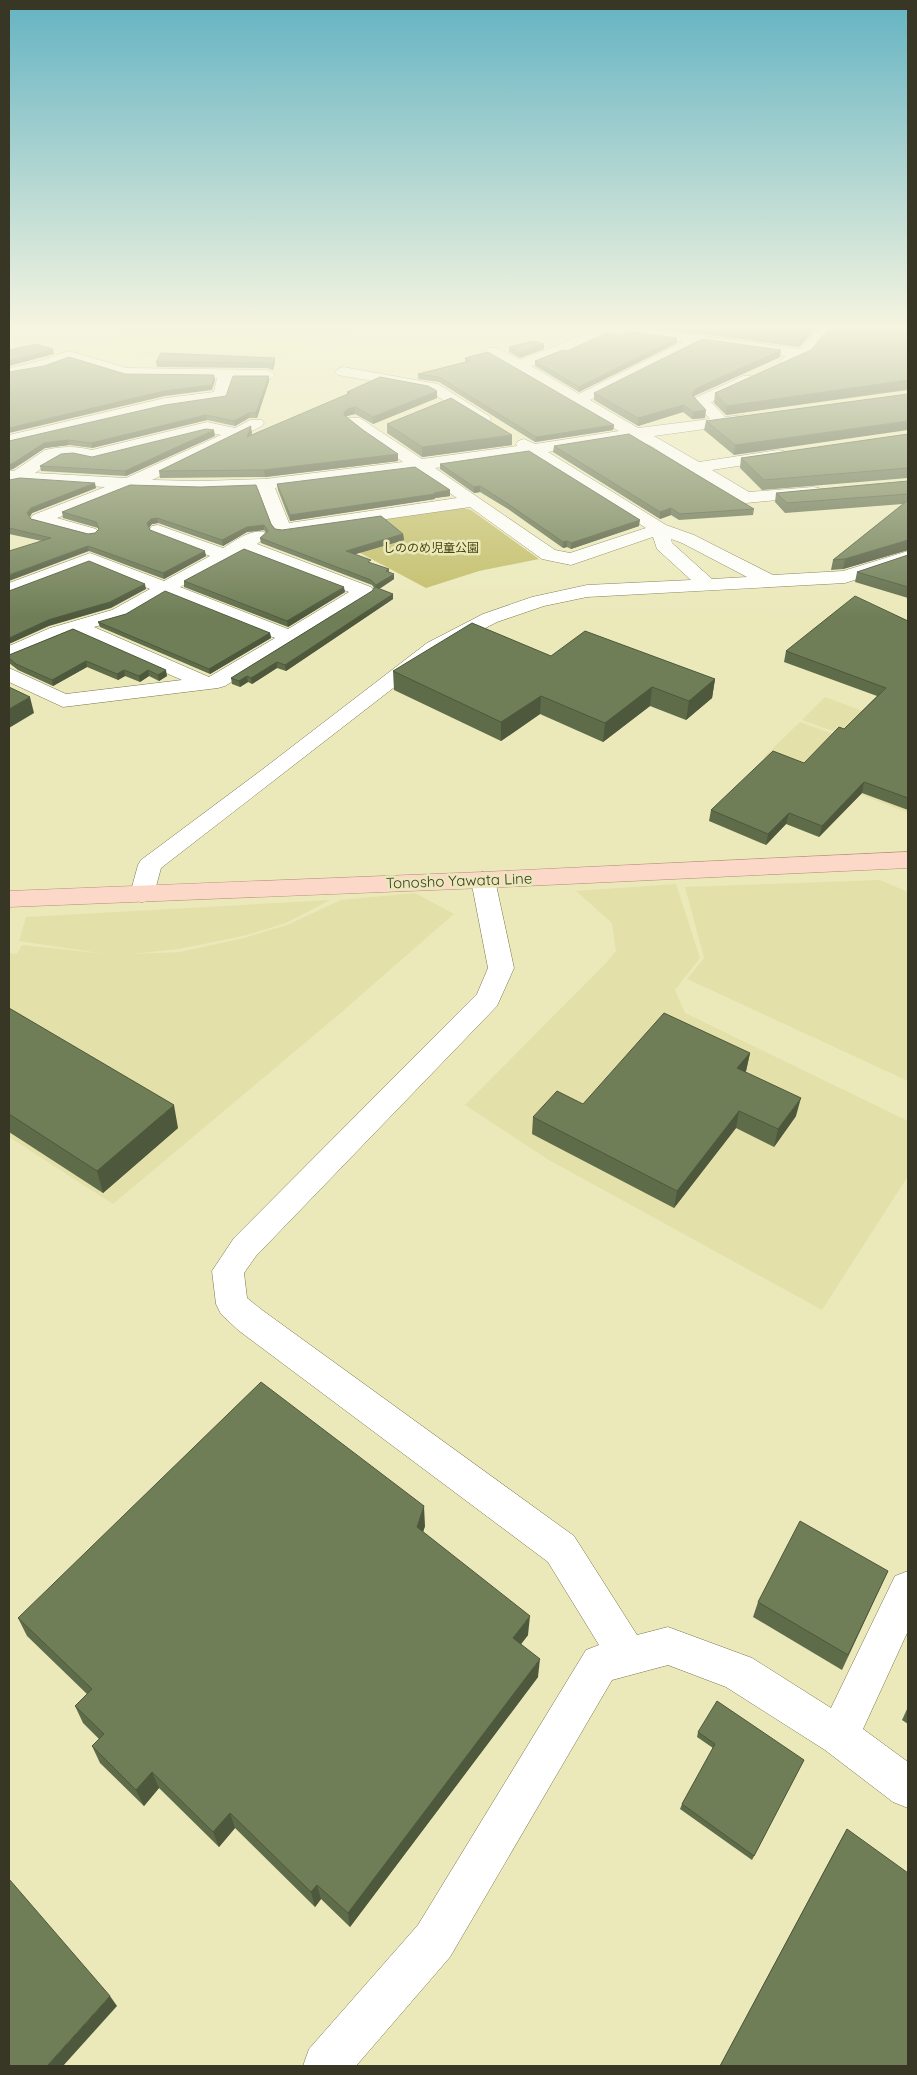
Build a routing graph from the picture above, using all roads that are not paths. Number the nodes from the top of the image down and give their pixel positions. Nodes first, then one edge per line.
1 (71, 425) edge
2 (253, 425) edge
3 (359, 425) edge
4 (389, 425) edge
5 (493, 425) edge
6 (621, 425) edge
7 (699, 425) edge
8 (238, 433) junction
9 (370, 433) junction
10 (635, 433) junction
11 (9, 440) edge
12 (9, 448) edge
13 (531, 449) junction
14 (793, 453) edge
15 (45, 458) junction
16 (418, 464) junction
17 (697, 468) junction
18 (12, 478) edge
19 (128, 483) junction
20 (265, 484) junction
21 (832, 490) edge
22 (473, 501) junction
23 (282, 529) junction
24 (660, 529) junction
25 (158, 530) dead end
26 (90, 533) edge
27 (243, 544) junction
28 (225, 555) junction
29 (906, 560) edge
30 (772, 581) junction
31 (707, 584) junction
32 (164, 588) junction
33 (9, 589) edge
34 (76, 626) junction
35 (290, 638) junction
36 (9, 653) edge
37 (9, 674) edge
38 (207, 684) junction
39 (908, 860) edge
40 (483, 880) junction
41 (142, 894) junction
42 (9, 900) edge
43 (908, 1590) edge
44 (629, 1657) junction
45 (838, 1736) junction
46 (908, 1787) edge
47 (326, 2066) edge

1 - 11 street
2 - 8 street
3 - 9 street
4 - 9 street
5 - 13 street
6 - 10 street
7 - 10 street
8 - 15 street
8 - 19 street
9 - 16 street
10 - 13 street
10 - 17 street
12 - 15 street
13 - 16 street
13 - 24 street
14 - 17 street
15 - 18 street
16 - 20 street
16 - 22 street
17 - 21 street
18 - 19 street
19 - 20 street
19 - 26 street
20 - 23 street
22 - 23 street
22 - 24 street
23 - 27 street
24 - 30 street
24 - 31 street
25 - 28 street
27 - 28 street
27 - 35 street
28 - 32 street
29 - 30 street
30 - 31 street
31 - 41 street
32 - 33 street
32 - 34 street
32 - 35 street
34 - 36 street
34 - 38 street
35 - 38 street
37 - 38 street
39 - 40 main road, Tonosho Yawata Line
40 - 41 main road, Tonosho Yawata Line
40 - 44 street
41 - 42 main road, Tonosho Yawata Line
43 - 45 street
44 - 45 street
44 - 47 street
45 - 46 street

